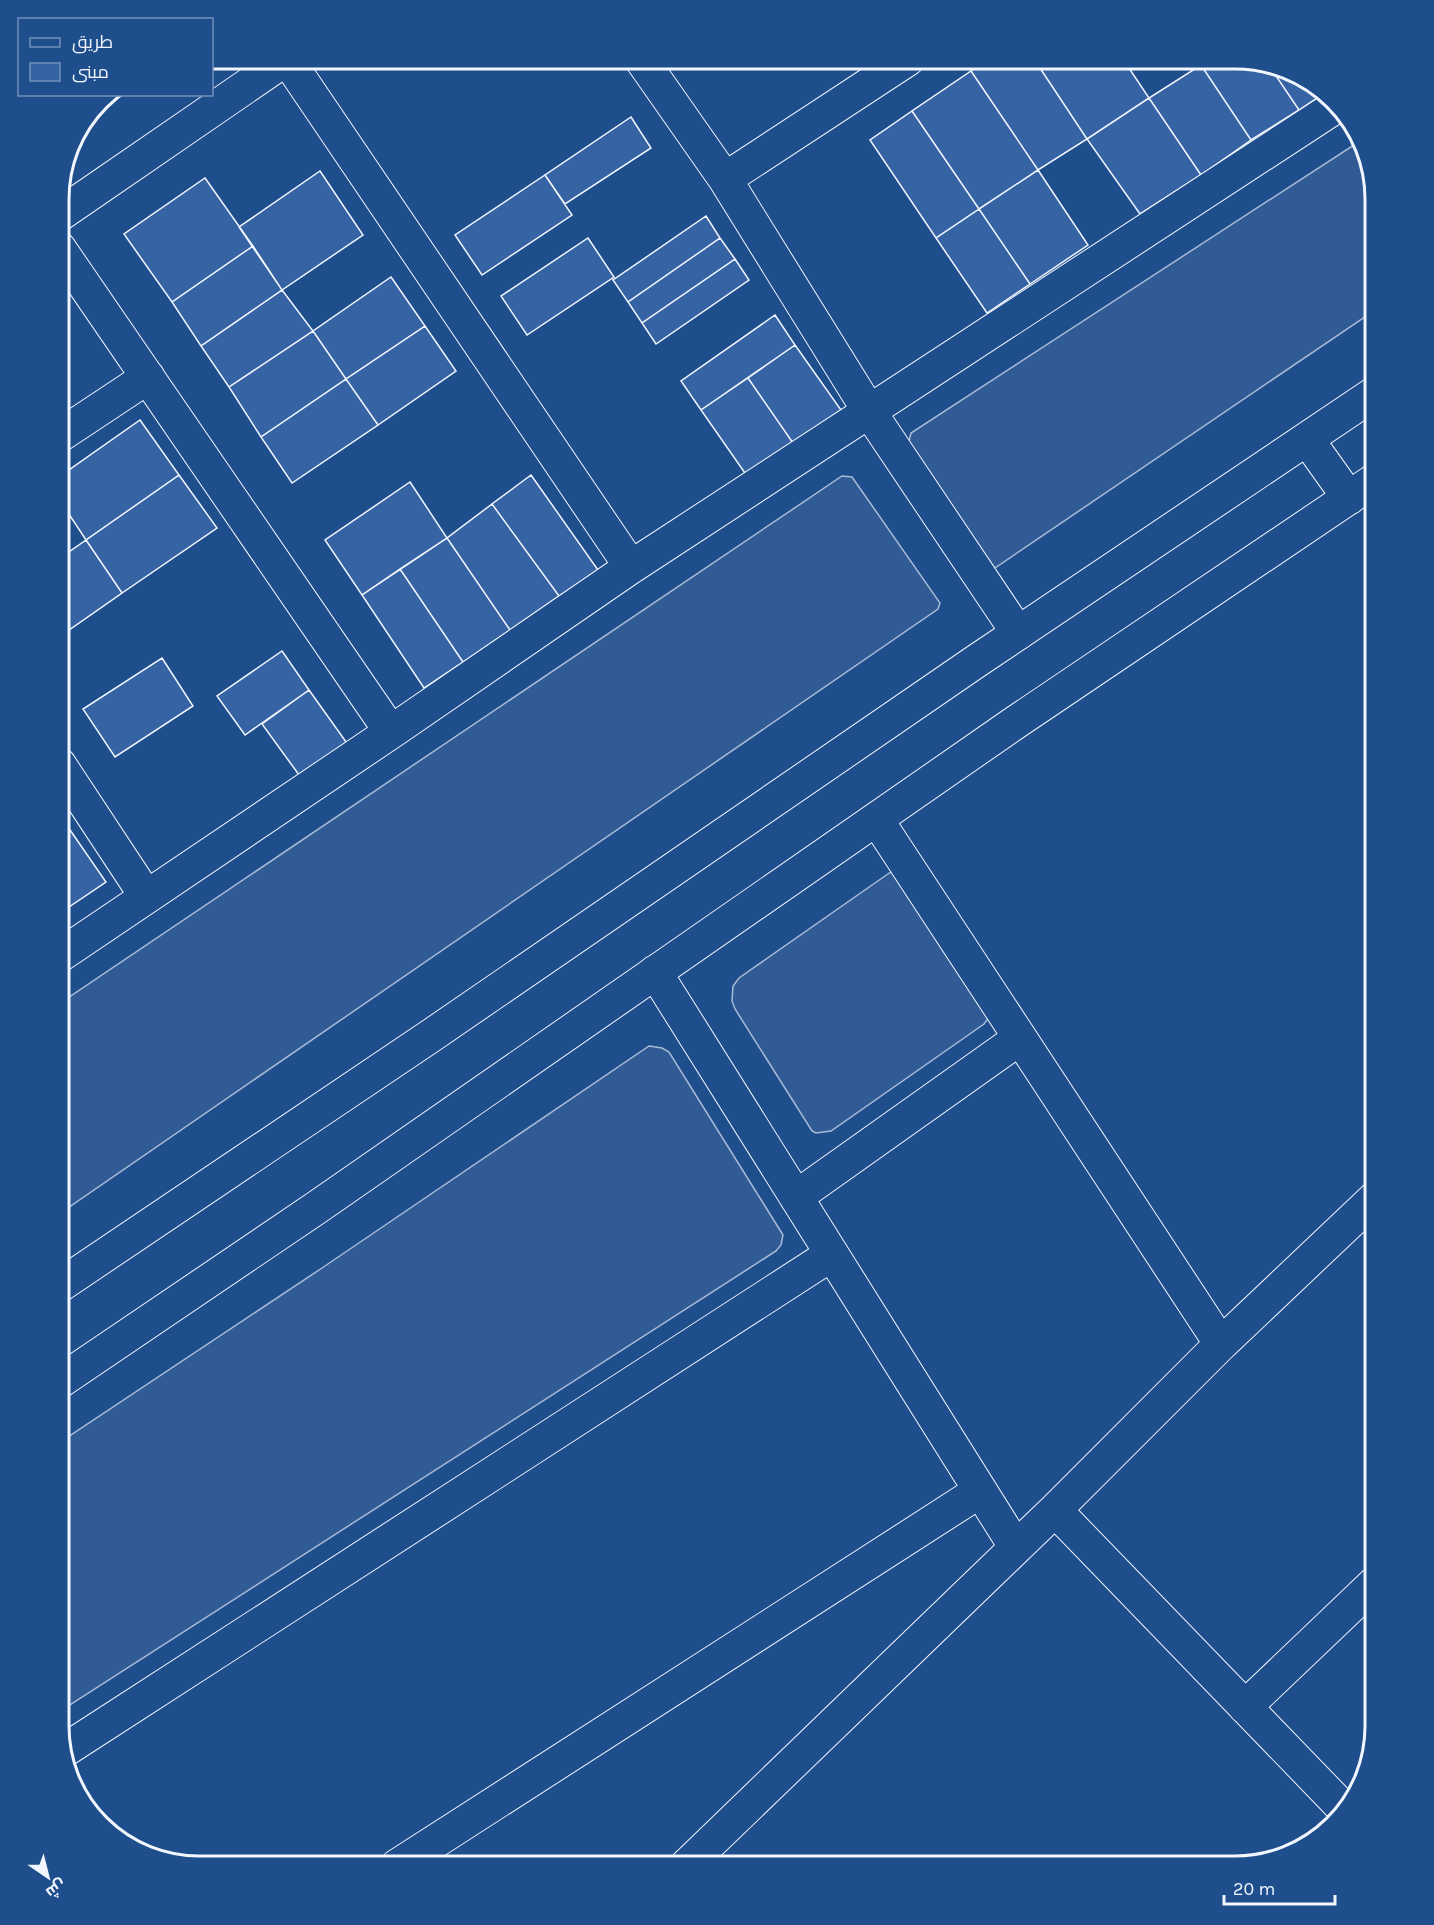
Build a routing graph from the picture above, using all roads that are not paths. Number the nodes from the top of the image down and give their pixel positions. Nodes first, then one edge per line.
1 (270, 69) edge
2 (293, 69) edge
3 (648, 69) edge
4 (893, 69) edge
5 (1330, 110) edge
6 (725, 179) junction
7 (69, 207) edge
8 (69, 262) edge
9 (148, 377) junction
10 (1365, 400) edge
11 (869, 411) junction
12 (69, 429) edge
13 (1307, 439) junction
14 (1362, 489) edge
15 (632, 567) junction
16 (1018, 633) junction
17 (391, 732) junction
18 (69, 779) edge
19 (877, 820) junction
20 (146, 896) junction
21 (69, 949) edge
22 (656, 972) junction
23 (1020, 1038) junction
24 (796, 1197) junction
25 (1365, 1208) edge
26 (832, 1254) junction
27 (69, 1279) edge
28 (1221, 1344) junction
29 (69, 1375) edge
30 (980, 1491) junction
31 (1055, 1510) junction
32 (1015, 1546) junction
33 (1365, 1593) edge
34 (1245, 1707) junction
35 (71, 1746) edge
36 (1339, 1804) edge
37 (413, 1856) edge
38 (696, 1856) edge

1 - 7 street
2 - 15 street
3 - 6 street
4 - 6 street
5 - 11 street
6 - 11 street
8 - 9 street
9 - 12 street
9 - 17 street
10 - 13 street
11 - 15 street
11 - 16 street
13 - 14 street
13 - 16 street
14 - 19 street
15 - 17 street
16 - 27 street
17 - 20 street
18 - 20 street
19 - 22 street
19 - 23 street
20 - 21 street
22 - 24 street
22 - 29 street
23 - 24 street
23 - 28 street
24 - 26 street
25 - 28 street
26 - 30 street
26 - 35 street
28 - 31 street
30 - 32 street
30 - 37 street
31 - 32 street
31 - 34 street
32 - 38 street
33 - 34 street
34 - 36 street

